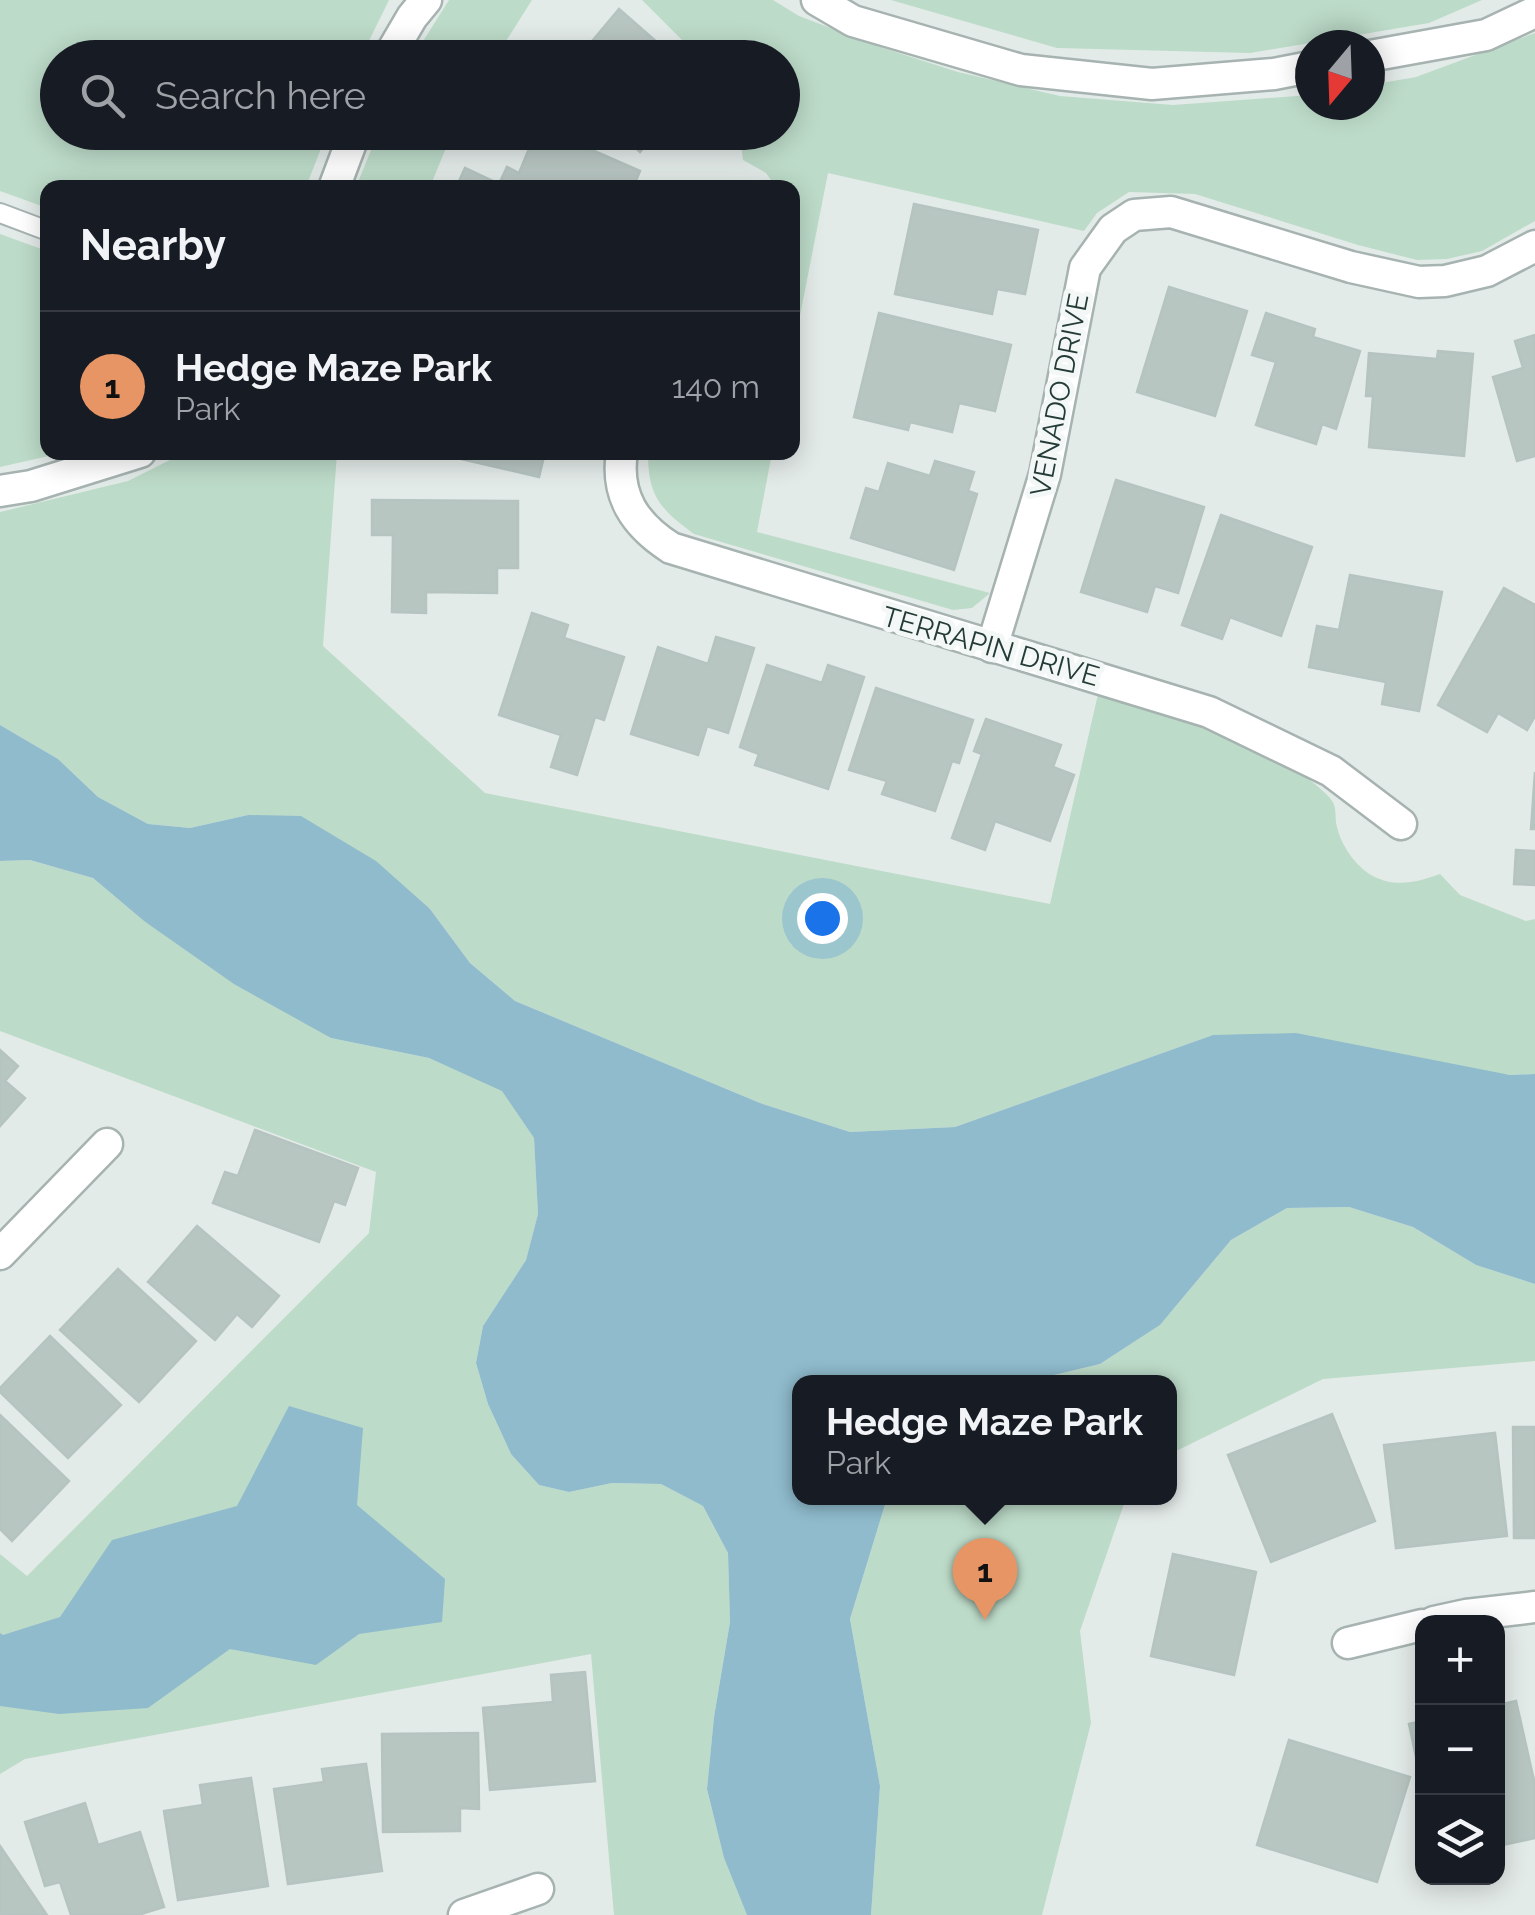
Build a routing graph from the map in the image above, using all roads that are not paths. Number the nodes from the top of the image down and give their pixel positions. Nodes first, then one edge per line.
1 (426, 0) edge
2 (817, 0) edge
3 (1535, 12) edge
4 (399, 40) edge
5 (1385, 53) edge
6 (1295, 70) edge
7 (348, 150) edge
8 (337, 180) edge
9 (0, 214) edge
10 (40, 228) edge
11 (1535, 246) edge
12 (114, 460) edge
13 (622, 460) edge
14 (0, 491) edge
15 (992, 647) junction
16 (1401, 824) dead end
17 (107, 1144) dead end
18 (0, 1254) edge
19 (1535, 1607) edge
20 (1462, 1615) edge
21 (1415, 1627) edge
22 (1348, 1643) dead end
23 (538, 1889) dead end
24 (464, 1915) edge

1 - 4 street
2 - 6 street
3 - 5 street
7 - 8 street
9 - 10 lane
11 - 15 street, VENADO DRIVE
12 - 14 street
13 - 15 street, TERRAPIN DRIVE
15 - 16 street, TERRAPIN DRIVE
17 - 18 street
19 - 20 street
21 - 22 street
23 - 24 street

